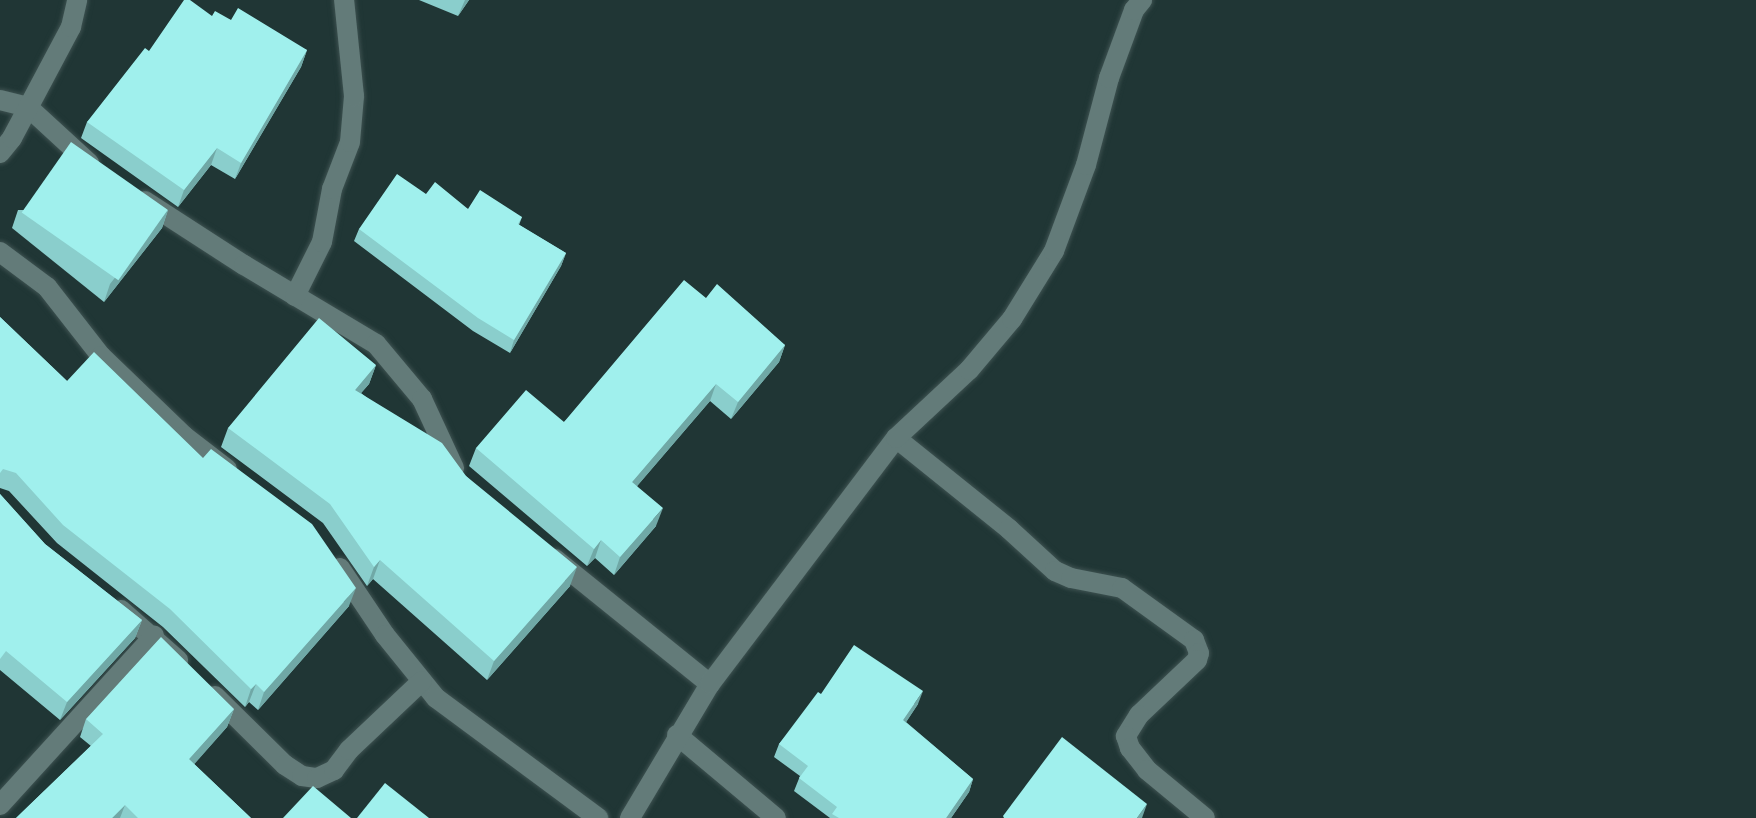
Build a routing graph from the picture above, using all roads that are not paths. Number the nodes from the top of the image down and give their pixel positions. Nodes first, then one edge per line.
1 (77, 0) edge
2 (344, 0) edge
3 (1142, 0) edge
4 (0, 100) edge
5 (28, 107) junction
6 (0, 153) edge
7 (108, 176) edge
8 (130, 191) edge
9 (0, 252) edge
10 (295, 296) junction
11 (896, 438) junction
12 (246, 483) edge
13 (468, 485) edge
14 (539, 545) edge
15 (329, 553) edge
16 (107, 599) edge
17 (154, 636) junction
18 (422, 681) junction
19 (710, 684) junction
20 (677, 735) junction
21 (0, 805) edge
22 (598, 818) edge
23 (630, 818) edge
24 (776, 818) edge
25 (1205, 818) edge

1 - 5 street
2 - 10 street
3 - 11 street
4 - 5 street
5 - 6 street
5 - 7 street
8 - 10 street
9 - 12 street
10 - 13 street
11 - 19 street
11 - 25 street
14 - 19 street
15 - 18 street
16 - 17 street
17 - 18 street
17 - 21 street
18 - 22 street
19 - 20 street
20 - 23 street
20 - 24 street

